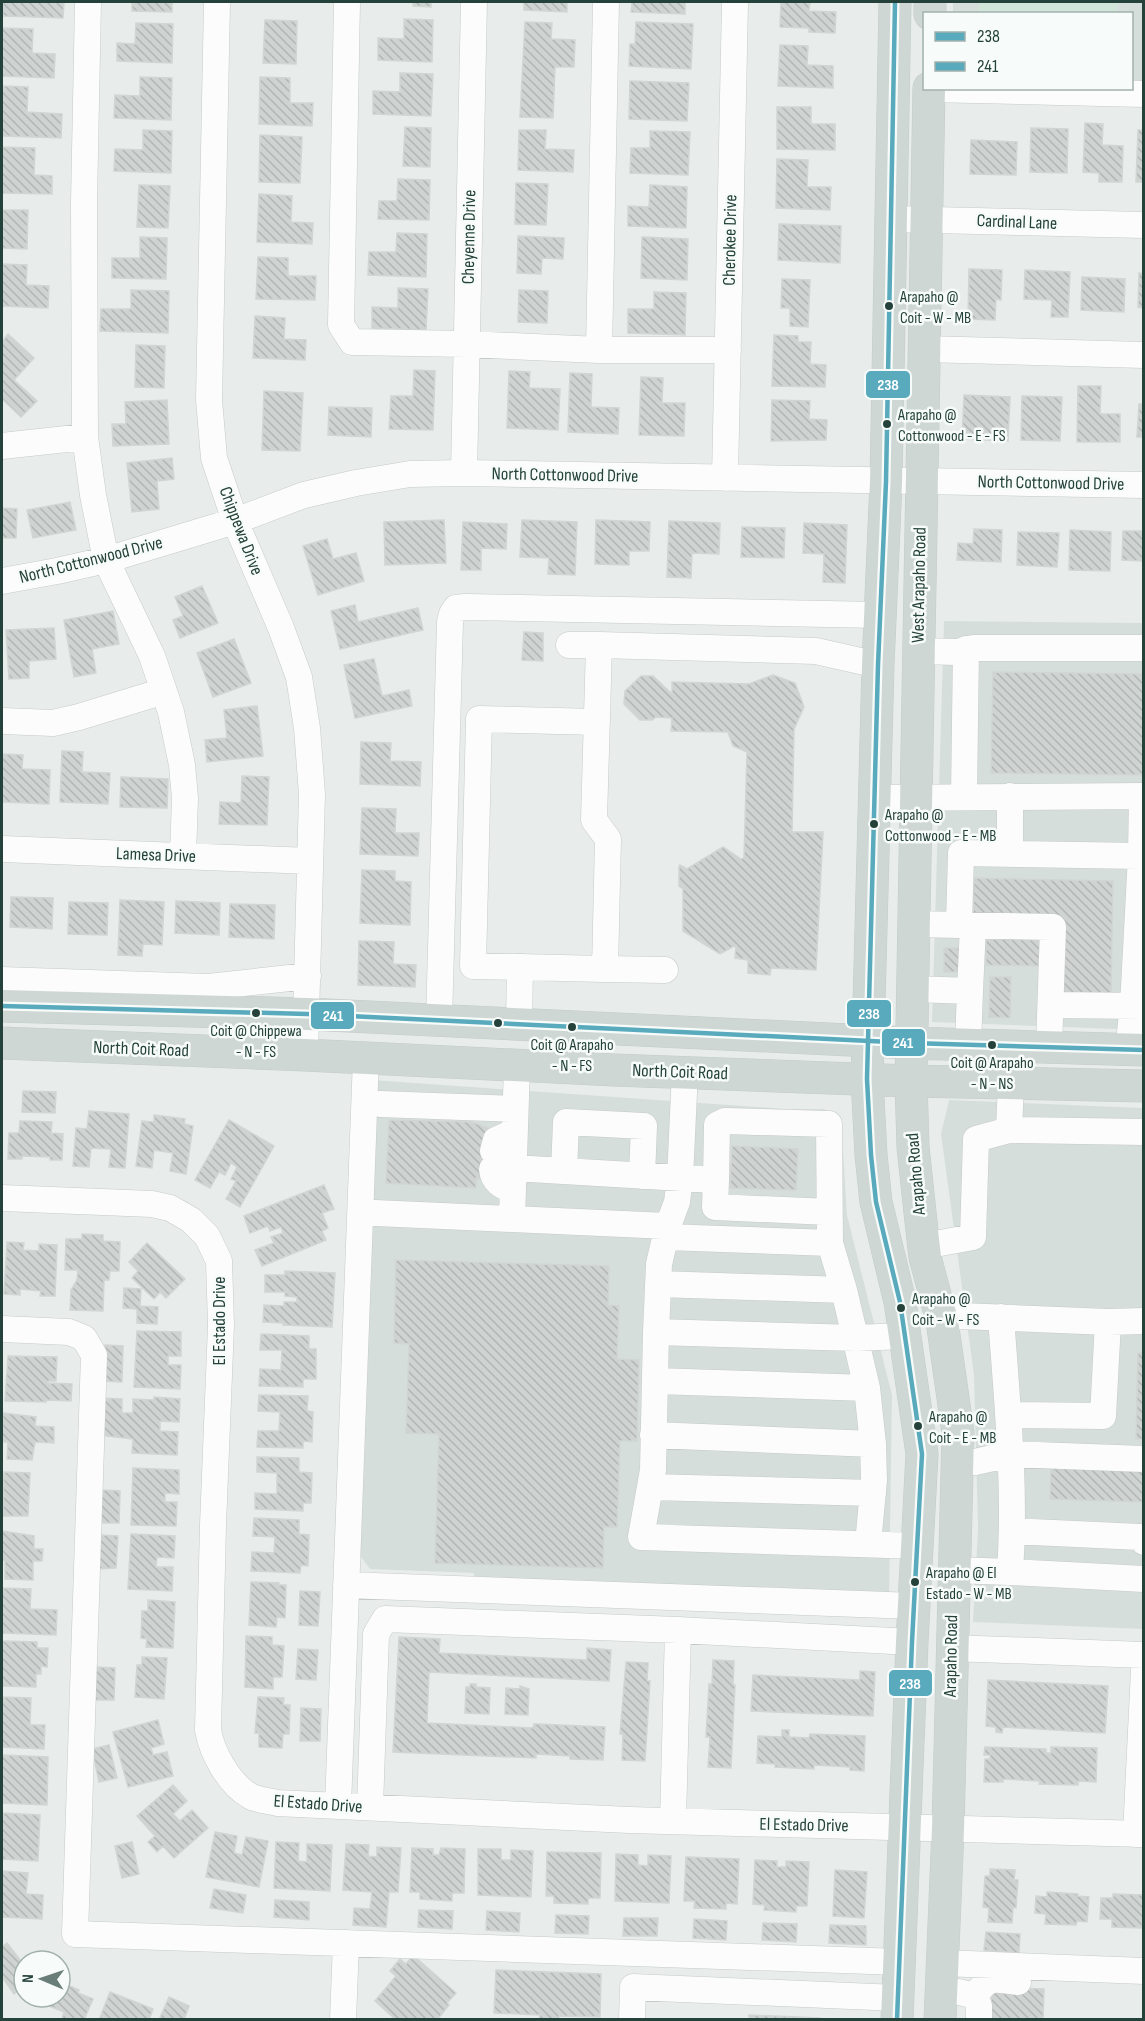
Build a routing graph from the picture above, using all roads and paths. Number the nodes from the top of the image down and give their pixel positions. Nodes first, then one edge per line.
1 (88, 2) edge
2 (217, 2) edge
3 (347, 2) edge
4 (474, 2) edge
5 (606, 2) edge
6 (735, 2) edge
7 (895, 2) edge
8 (928, 90) edge
9 (971, 90) edge
10 (1143, 94) edge
11 (891, 219) junction
12 (926, 219) junction
13 (1143, 225) edge
14 (467, 344) junction
15 (924, 349) junction
16 (598, 350) junction
17 (728, 350) junction
18 (1143, 355) edge
19 (85, 437) junction
20 (2, 446) edge
21 (464, 473) junction
22 (725, 478) junction
23 (921, 481) junction
24 (886, 482) junction
25 (1143, 485) edge
26 (235, 521) junction
27 (106, 560) junction
28 (2, 581) edge
29 (880, 615) junction
30 (569, 645) dead end
31 (599, 645) junction
32 (1143, 648) edge
33 (966, 649) junction
34 (918, 651) junction
35 (878, 665) junction
36 (164, 692) junction
37 (2, 722) edge
38 (597, 722) junction
39 (915, 796) junction
40 (964, 796) junction
41 (1010, 796) junction
42 (1142, 796) edge
43 (875, 798) junction
44 (2, 849) edge
45 (1010, 854) junction
46 (183, 856) junction
47 (1141, 856) junction
48 (310, 861) junction
49 (914, 924) junction
50 (966, 925) junction
51 (520, 967) junction
52 (605, 969) junction
53 (665, 970) dead end
54 (308, 976) junction
55 (2, 980) edge
56 (913, 989) junction
57 (970, 991) junction
58 (1052, 1005) junction
59 (2, 1006) edge
60 (1138, 1006) edge
61 (307, 1014) junction
62 (439, 1021) junction
63 (519, 1024) junction
64 (867, 1040) junction
65 (2, 1043) edge
66 (911, 1043) junction
67 (968, 1045) junction
68 (1049, 1047) junction
69 (1136, 1050) edge
70 (305, 1054) junction
71 (366, 1058) junction
72 (517, 1066) junction
73 (685, 1072) junction
74 (867, 1079) junction
75 (911, 1081) junction
76 (1011, 1083) junction
77 (1143, 1086) edge
78 (380, 1104) dead end
79 (515, 1121) junction
80 (1009, 1130) junction
81 (1143, 1132) edge
82 (503, 1170) junction
83 (564, 1172) junction
84 (642, 1176) junction
85 (680, 1178) junction
86 (716, 1180) junction
87 (2, 1197) edge
88 (829, 1212) junction
89 (375, 1213) dead end
90 (512, 1219) junction
91 (666, 1231) junction
92 (830, 1243) junction
93 (924, 1246) junction
94 (658, 1284) junction
95 (844, 1290) junction
96 (1001, 1317) junction
97 (942, 1321) junction
98 (1143, 1321) edge
99 (1108, 1322) junction
100 (2, 1329) edge
101 (656, 1332) junction
102 (904, 1336) junction
103 (856, 1338) junction
104 (655, 1381) junction
105 (867, 1388) junction
106 (1008, 1415) junction
107 (653, 1435) junction
108 (873, 1444) junction
109 (922, 1454) junction
110 (1011, 1454) junction
111 (1143, 1459) edge
112 (958, 1463) junction
113 (650, 1487) junction
114 (873, 1493) junction
115 (1013, 1531) junction
116 (1143, 1542) edge
117 (868, 1544) junction
118 (919, 1546) junction
119 (953, 1570) junction
120 (1010, 1572) junction
121 (1143, 1579) edge
122 (346, 1585) junction
123 (914, 1606) junction
124 (678, 1630) junction
125 (912, 1642) junction
126 (951, 1648) junction
127 (1143, 1655) edge
128 (1143, 1670) edge
129 (338, 1806) junction
130 (370, 1807) junction
131 (673, 1821) junction
132 (906, 1827) junction
133 (948, 1829) junction
134 (1140, 1834) edge
135 (346, 1943) junction
136 (900, 1962) junction
137 (1078, 1968) junction
138 (1143, 1971) edge
139 (941, 1991) edge
140 (849, 2008) edge
141 (977, 2008) edge
142 (898, 2009) edge
143 (343, 2019) edge
144 (632, 2019) edge

1 - 19 street
2 - 26 street, Chippewa Drive
3 - 14 street
4 - 14 street, Cheyenne Drive
5 - 16 street
6 - 17 street, Cherokee Drive
7 - 11 main road, West Arapaho Road
8 - 12 main road, West Arapaho Road
9 - 10 street
11 - 12 street, Cardinal Lane
11 - 24 main road, West Arapaho Road
12 - 13 street, Cardinal Lane
12 - 15 main road, West Arapaho Road
14 - 16 street
14 - 21 street, Cheyenne Drive
15 - 18 street
15 - 23 main road, West Arapaho Road
16 - 17 street
17 - 22 street, Cherokee Drive
19 - 20 street
19 - 27 street
21 - 22 street, North Cottonwood Drive
21 - 26 street, North Cottonwood Drive
22 - 24 street, North Cottonwood Drive
23 - 24 street, North Cottonwood Drive
23 - 25 street, North Cottonwood Drive
23 - 34 main road, West Arapaho Road
24 - 29 main road, West Arapaho Road
26 - 27 street, North Cottonwood Drive
26 - 48 street, Chippewa Drive
27 - 28 street, North Cottonwood Drive
27 - 36 street
29 - 35 main road, West Arapaho Road
29 - 62 street
30 - 31 street
31 - 35 street
31 - 38 street
32 - 33 street
33 - 34 street
33 - 40 street
34 - 39 main road, West Arapaho Road
35 - 43 main road, West Arapaho Road
36 - 37 street
36 - 46 street
38 - 51 street
38 - 52 street
39 - 40 street
39 - 43 street
39 - 49 main road, West Arapaho Road
40 - 41 street
41 - 42 street
41 - 45 street
42 - 47 street
43 - 64 main road, West Arapaho Road
44 - 46 street, Lamesa Drive
45 - 47 street
45 - 50 street
46 - 48 street, Lamesa Drive
47 - 60 street
48 - 54 street, Chippewa Drive
49 - 50 street
49 - 56 main road, West Arapaho Road
50 - 57 street
50 - 58 street
51 - 52 street
51 - 63 street
52 - 53 street
54 - 55 street
54 - 61 street, Chippewa Drive
56 - 57 street
56 - 66 main road, West Arapaho Road
57 - 67 street
58 - 60 street
58 - 68 street
59 - 61 main road
60 - 69 street
61 - 62 main road
61 - 70 street, Chippewa Drive
62 - 63 main road
63 - 64 main road
63 - 72 main road
64 - 66 main road
64 - 74 main road, Arapaho Road
65 - 70 main road, North Coit Road
66 - 67 main road
66 - 75 main road, West Arapaho Road
67 - 68 main road
68 - 69 main road
70 - 71 main road, North Coit Road
71 - 72 main road, North Coit Road
71 - 122 street
72 - 73 main road, North Coit Road
72 - 79 street
73 - 74 main road, North Coit Road
73 - 85 street
74 - 75 main road, North Coit Road
74 - 102 main road, Arapaho Road
75 - 76 main road, North Coit Road
75 - 93 main road, Arapaho Road
76 - 77 main road, North Coit Road
76 - 80 street
78 - 79 street
79 - 82 street
80 - 81 street
80 - 93 street
82 - 83 street
82 - 90 street
83 - 84 street
83 - 84 street
84 - 85 street
85 - 86 street
85 - 91 street
86 - 88 street
86 - 88 street
87 - 129 street, El Estado Drive
88 - 92 street
89 - 90 street
90 - 91 street
91 - 92 street
91 - 94 street
92 - 95 street
93 - 97 main road, Arapaho Road
94 - 95 street
94 - 101 street
95 - 103 street
96 - 97 street
96 - 99 street
96 - 106 street
97 - 102 main road
97 - 112 main road, Arapaho Road
98 - 99 street
99 - 106 street
100 - 135 street
101 - 103 street
101 - 104 street
102 - 103 street
102 - 109 main road, Arapaho Road
103 - 105 street
104 - 105 street
104 - 107 street
105 - 108 street
106 - 110 street
107 - 108 street
107 - 113 street
108 - 114 street
109 - 118 main road, Arapaho Road
109 - 119 main road
110 - 111 street
110 - 112 street
110 - 115 street
112 - 119 main road, Arapaho Road
113 - 114 street
113 - 117 street
114 - 117 street
115 - 116 street
115 - 120 street
117 - 118 street
118 - 123 main road, Arapaho Road
119 - 120 street
119 - 126 main road, Arapaho Road
120 - 121 street
122 - 123 street
122 - 129 street
123 - 125 main road, Arapaho Road
124 - 125 street
124 - 130 street
124 - 131 street
125 - 132 main road, Arapaho Road
126 - 127 street
126 - 133 main road, Arapaho Road
128 - 134 street
129 - 130 street, El Estado Drive
130 - 131 street, El Estado Drive
131 - 132 street, El Estado Drive
132 - 133 street, El Estado Drive
132 - 136 main road, Arapaho Road
133 - 134 street, El Estado Drive
133 - 139 main road, Arapaho Road
135 - 136 street
135 - 143 street
136 - 142 main road, Arapaho Road
137 - 138 street
137 - 139 street
137 - 141 street
139 - 141 street
140 - 142 street
140 - 144 street

